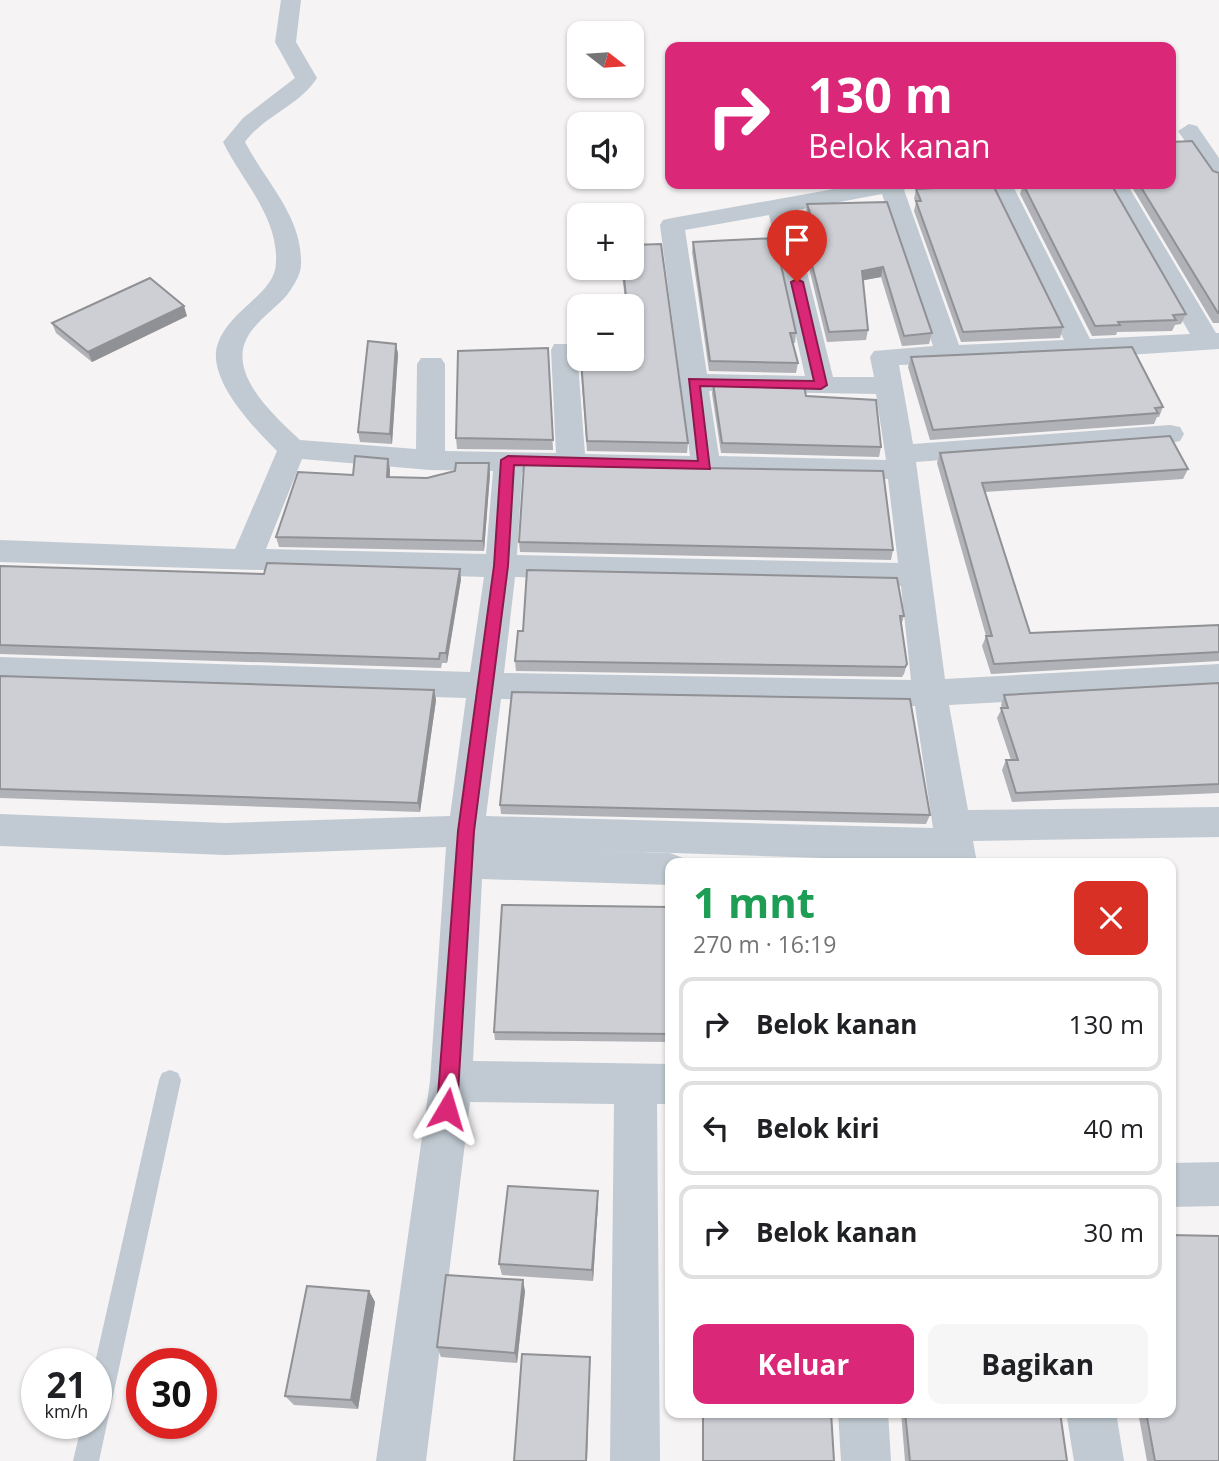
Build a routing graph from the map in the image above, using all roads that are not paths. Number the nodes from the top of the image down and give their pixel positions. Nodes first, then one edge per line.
1 (291, 0) edge
2 (1189, 131) edge
3 (1219, 174) edge
4 (873, 189) edge
5 (897, 189) edge
6 (1002, 189) edge
7 (1118, 189) edge
8 (779, 205) junction
9 (1214, 341) edge
10 (1082, 349) junction
11 (564, 350) dead end
12 (949, 354) junction
13 (431, 364) dead end
14 (693, 382) junction
15 (821, 385) junction
16 (889, 386) junction
17 (1170, 434) edge
18 (292, 449) junction
19 (430, 460) junction
20 (508, 460) junction
21 (571, 461) junction
22 (901, 462) junction
23 (706, 466) junction
24 (0, 551) edge
25 (246, 560) junction
26 (501, 566) junction
27 (914, 575) junction
28 (0, 670) edge
29 (1219, 677) edge
30 (486, 686) junction
31 (930, 693) junction
32 (1219, 822) edge
33 (0, 830) edge
34 (955, 844) edge
35 (465, 846) junction
36 (665, 868) edge
37 (170, 1080) dead end
38 (451, 1082) junction
39 (653, 1084) edge
40 (1219, 1184) edge
41 (1176, 1185) edge
42 (111, 1348) edge
43 (863, 1418) edge
44 (1092, 1418) edge
45 (91, 1439) edge
46 (86, 1461) edge
47 (401, 1461) edge
48 (635, 1461) edge
49 (866, 1461) edge
50 (1099, 1461) edge

1 - 18 street
2 - 3 street
4 - 8 street
5 - 12 street
6 - 10 street
7 - 9 street
8 - 14 street
8 - 15 street
9 - 10 street
10 - 12 street
11 - 21 street
12 - 16 street
13 - 19 street
14 - 15 street
14 - 23 street
15 - 16 street
16 - 22 street
17 - 22 street
18 - 19 street
18 - 25 street
19 - 20 street
20 - 21 street
20 - 26 street
21 - 23 street
22 - 23 street
22 - 27 street
24 - 25 street
25 - 26 street
26 - 27 street
26 - 30 street
27 - 31 street
28 - 30 street
29 - 31 street
30 - 31 street
30 - 35 street
31 - 34 street
32 - 34 street
33 - 35 street
34 - 35 street
35 - 36 street
35 - 38 street
37 - 42 lane
38 - 39 street
38 - 47 street
39 - 48 street
40 - 41 street
43 - 49 street
44 - 50 street
45 - 46 lane

